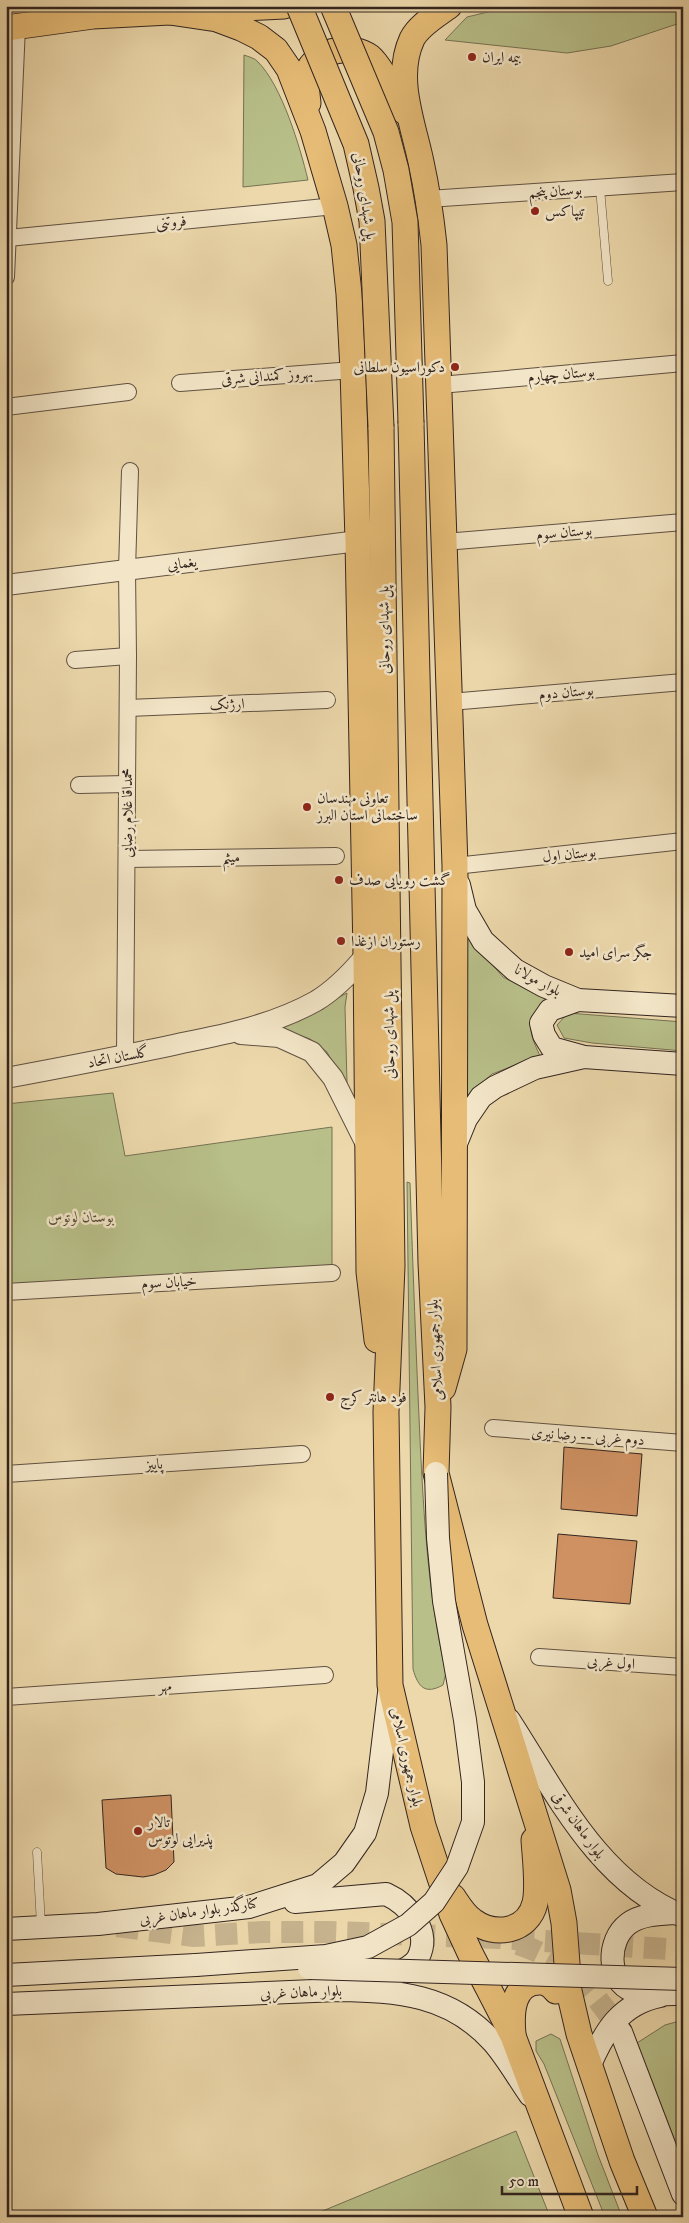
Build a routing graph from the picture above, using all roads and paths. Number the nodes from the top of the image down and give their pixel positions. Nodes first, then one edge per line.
1 (284, 6) edge
2 (298, 6) edge
3 (333, 6) edge
4 (449, 6) edge
5 (163, 11) junction
6 (11, 27) edge
7 (409, 118) junction
8 (313, 131) junction
9 (683, 182) edge
10 (600, 188) junction
11 (428, 199) junction
12 (335, 206) junction
13 (8, 238) junction
14 (6, 277) edge
15 (608, 281) dead end
16 (683, 363) edge
17 (353, 370) junction
18 (180, 383) dead end
19 (440, 385) junction
20 (128, 392) dead end
21 (6, 407) edge
22 (130, 471) dead end
23 (683, 522) edge
24 (358, 541) junction
25 (445, 542) junction
26 (127, 570) junction
27 (6, 586) edge
28 (128, 656) junction
29 (75, 660) dead end
30 (683, 682) edge
31 (327, 700) dead end
32 (450, 702) junction
33 (128, 708) junction
34 (127, 784) junction
35 (79, 786) dead end
36 (683, 841) edge
37 (336, 856) dead end
38 (126, 859) junction
39 (455, 866) junction
40 (366, 955) junction
41 (578, 1000) junction
42 (683, 1006) edge
43 (229, 1033) junction
44 (125, 1056) junction
45 (584, 1057) junction
46 (683, 1064) edge
47 (6, 1078) edge
48 (368, 1147) junction
49 (453, 1152) junction
50 (392, 1266) joint
51 (332, 1273) dead end
52 (6, 1292) edge
53 (438, 1407) junction
54 (386, 1412) junction
55 (493, 1428) dead end
56 (683, 1443) edge
57 (302, 1454) dead end
58 (436, 1473) junction
59 (6, 1474) edge
60 (538, 1657) dead end
61 (683, 1667) edge
62 (325, 1675) dead end
63 (390, 1685) junction
64 (6, 1697) edge
65 (502, 1708) junction
66 (533, 1811) junction
67 (423, 1826) junction
68 (37, 1852) dead end
69 (249, 1907) junction
70 (679, 1914) edge
71 (41, 1926) junction
72 (6, 1929) edge
73 (196, 1965) junction
74 (6, 1975) edge
75 (680, 1989) edge
76 (338, 1990) junction
77 (6, 2004) edge
78 (621, 2032) tunnel mouth
79 (579, 2034) junction
80 (513, 2036) junction
81 (589, 2067) junction
82 (543, 2116) junction
83 (683, 2194) edge
84 (581, 2217) edge
85 (645, 2217) edge

1 - 5 main road
2 - 50 main road, پل شهدای روحانی, bridge
3 - 53 main road, بلوار جمهوری اسلامی, bridge
4 - 7 main road
5 - 6 main road
5 - 8 main road
6 - 13 street
7 - 8 main road
7 - 11 main road
8 - 12 main road
9 - 10 street, بوستان پنجم
10 - 11 street, بوستان پنجم
10 - 15 lane
11 - 19 main road
12 - 13 street, فروتنی
12 - 17 main road
13 - 14 street
16 - 19 street, بوستان چهارم
17 - 18 street, بهروز کمندانی شرقی
17 - 24 main road
19 - 25 main road
20 - 21 street
22 - 26 street, محمداقا غلام رضایی
23 - 25 street, بوستان سوم
24 - 26 street, یغمایی
24 - 40 main road
25 - 32 main road
26 - 27 street, یغمایی
26 - 28 street, محمداقا غلام رضایی
28 - 29 street
28 - 33 street, محمداقا غلام رضایی
30 - 32 street, بوستان دوم
31 - 33 street, ارژنک
32 - 39 main road
33 - 34 street, محمداقا غلام رضایی
34 - 35 street
34 - 38 street, محمداقا غلام رضایی
36 - 39 street, بوستان اول
37 - 38 street, میثم
38 - 44 street, محمداقا غلام رضایی
39 - 41 main road, بلوار مولانا
39 - 49 main road
40 - 43 street
40 - 48 main road
41 - 42 main road, بلوار مولانا
41 - 45 main road
43 - 44 street, گلستان اتحاد
43 - 48 street
44 - 47 street, گلستان اتحاد
45 - 46 main road
45 - 49 main road
48 - 54 main road
49 - 53 main road
50 - 54 main road, بلوار جمهوری اسلامی
51 - 52 street, خیابان سوم
53 - 58 main road, بلوار جمهوری اسلامی
54 - 63 main road, بلوار جمهوری اسلامی
55 - 56 street, دوم غربی -- رضا نیری
57 - 59 street, پاییز
58 - 65 main road, بلوار جمهوری اسلامی
58 - 73 main road, bridge
60 - 61 street, اول غربی
62 - 64 street, مهر
63 - 67 main road, بلوار جمهوری اسلامی
63 - 69 main road, کنارگذر بلوار ماهان غربی
65 - 66 main road, بلوار جمهوری اسلامی
65 - 70 main road, بلوار ماهان شرقی
66 - 67 main road
66 - 79 main road, بلوار جمهوری اسلامی
67 - 80 main road, بلوار جمهوری اسلامی
68 - 71 lane
69 - 71 main road, کنارگذر بلوار ماهان غربی
69 - 76 main road
70 - 75 main road
71 - 72 main road, کنارگذر بلوار ماهان غربی
73 - 74 main road
73 - 75 main road, bridge
75 - 81 main road
76 - 77 main road, بلوار ماهان غربی
76 - 82 main road, بلوار ماهان غربی
78 - 83 main road
79 - 80 main road
79 - 81 main road, بلوار جمهوری اسلامی
80 - 82 main road, بلوار جمهوری اسلامی
81 - 85 main road, بلوار جمهوری اسلامی
82 - 84 main road, بلوار جمهوری اسلامی

